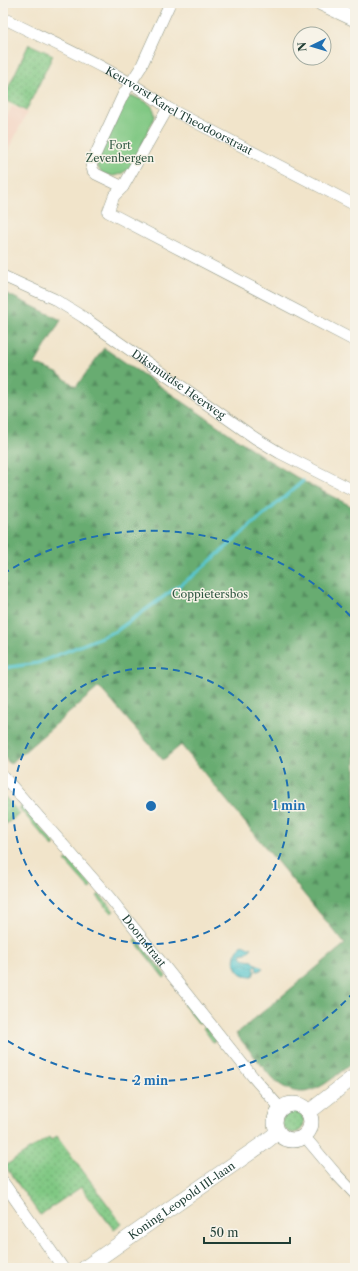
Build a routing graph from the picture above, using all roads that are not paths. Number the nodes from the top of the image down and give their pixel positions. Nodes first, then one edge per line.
1 (170, 3) edge
2 (321, 3) edge
3 (3, 18) edge
4 (355, 20) edge
5 (131, 83) junction
6 (168, 108) junction
7 (123, 187) junction
8 (355, 205) edge
9 (3, 276) edge
10 (355, 341) edge
11 (355, 492) edge
12 (3, 776) edge
13 (355, 1076) edge
14 (281, 1109) junction
15 (309, 1112) junction
16 (278, 1132) junction
17 (305, 1137) junction
18 (3, 1182) edge
19 (355, 1194) edge
20 (63, 1268) edge
21 (85, 1268) edge

1 - 5 street
2 - 4 street
3 - 5 street, Keurvorst Karel Theodoorstraat
5 - 6 street, Keurvorst Karel Theodoorstraat
5 - 7 street
6 - 7 street
6 - 8 street, Keurvorst Karel Theodoorstraat
7 - 10 street
9 - 11 street, Diksmuidse Heerweg
12 - 14 street, Doornstraat
13 - 15 street
14 - 15 street
14 - 16 street
15 - 17 street
16 - 17 street
16 - 21 street, Koning Leopold III-laan
17 - 19 street
18 - 20 street

